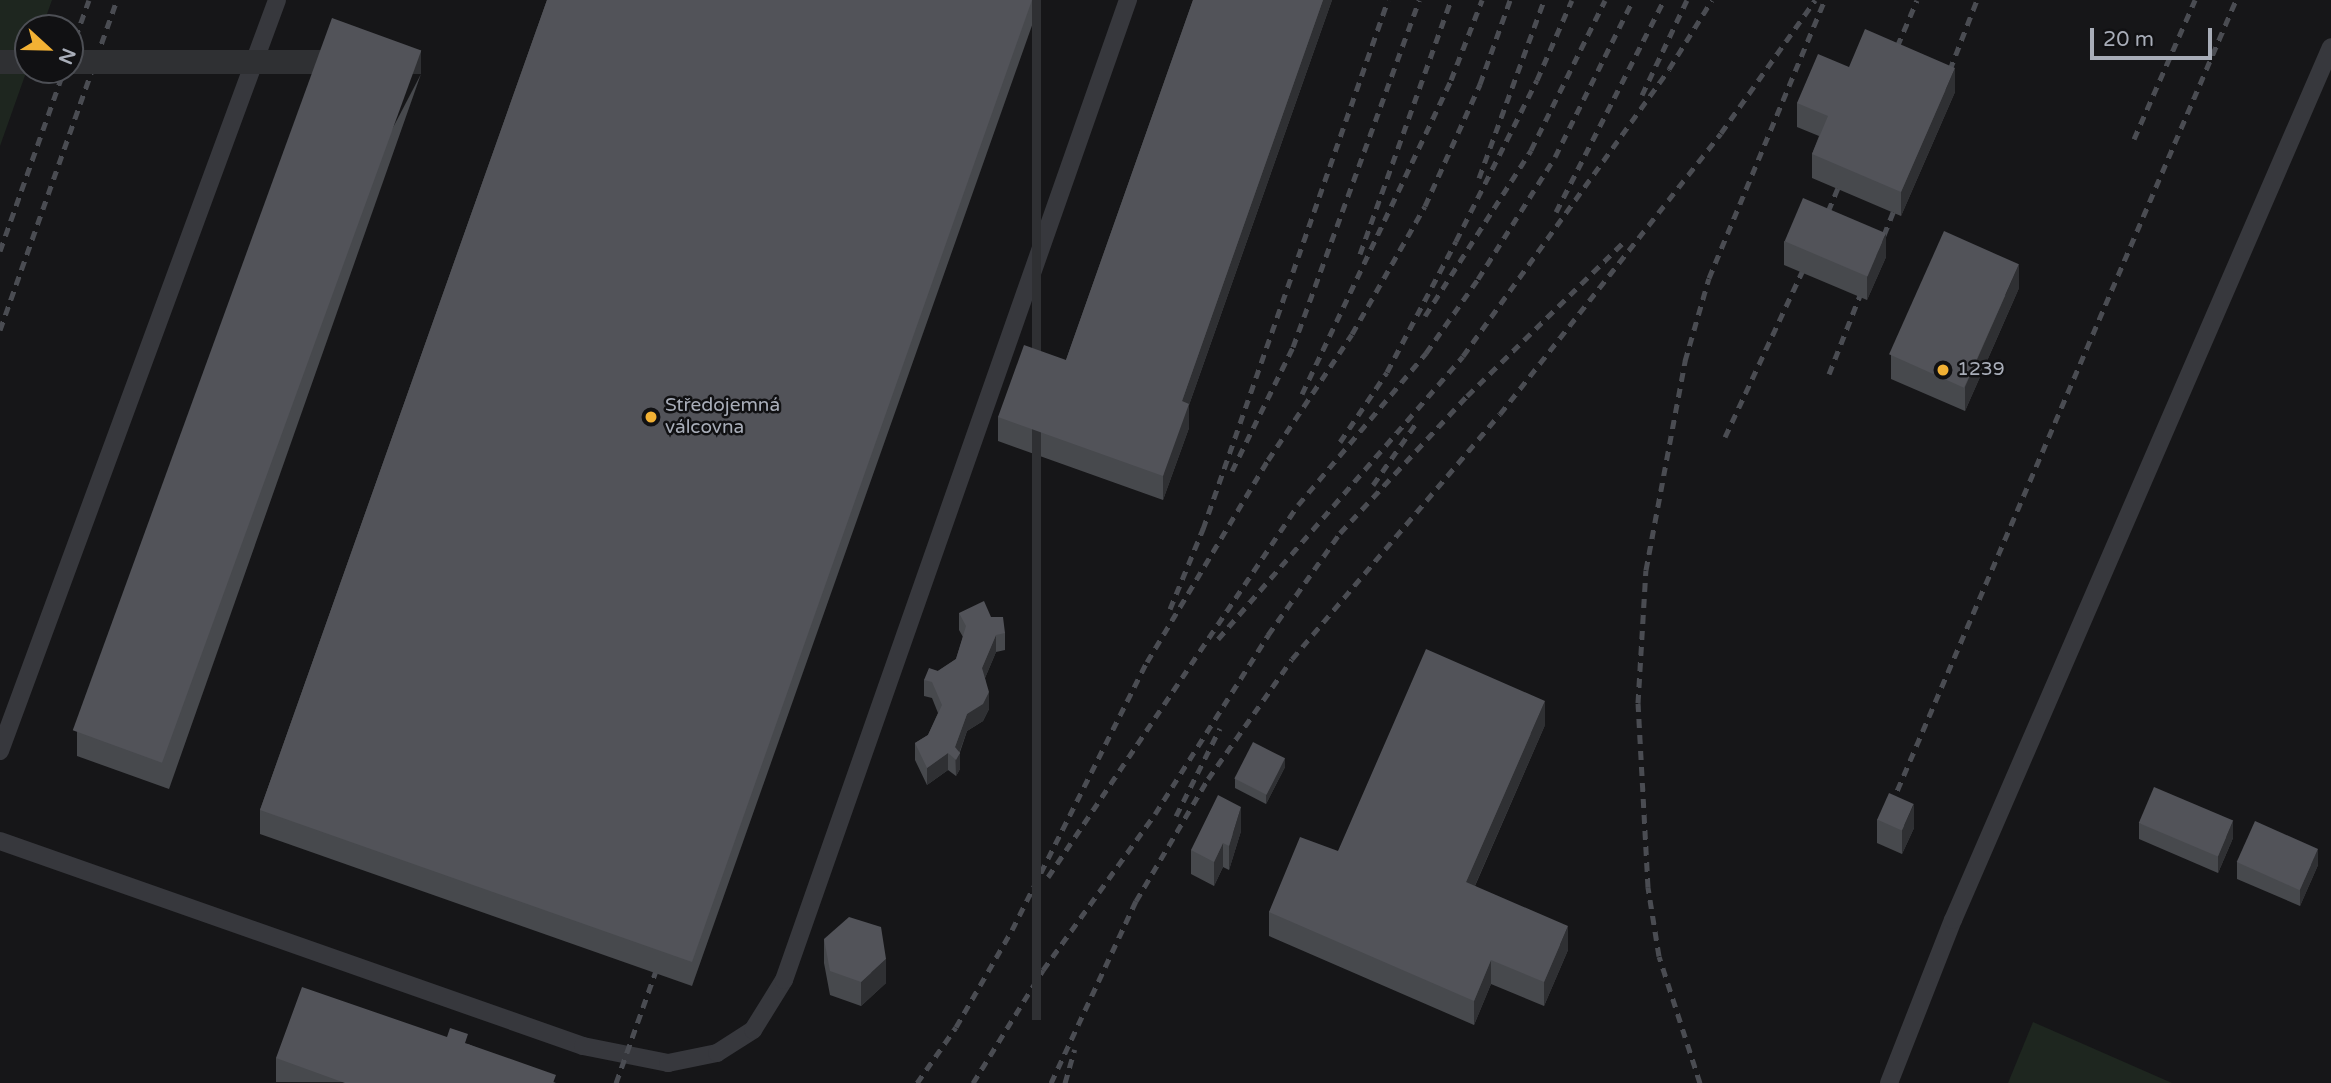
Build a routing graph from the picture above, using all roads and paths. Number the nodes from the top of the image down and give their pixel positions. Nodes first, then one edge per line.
1 (277, 0) edge
2 (1128, 0) edge
3 (2331, 47) edge
4 (0, 751) edge
5 (0, 841) edge
6 (1889, 1083) edge

1 - 4 lane
2 - 5 lane
3 - 6 lane

